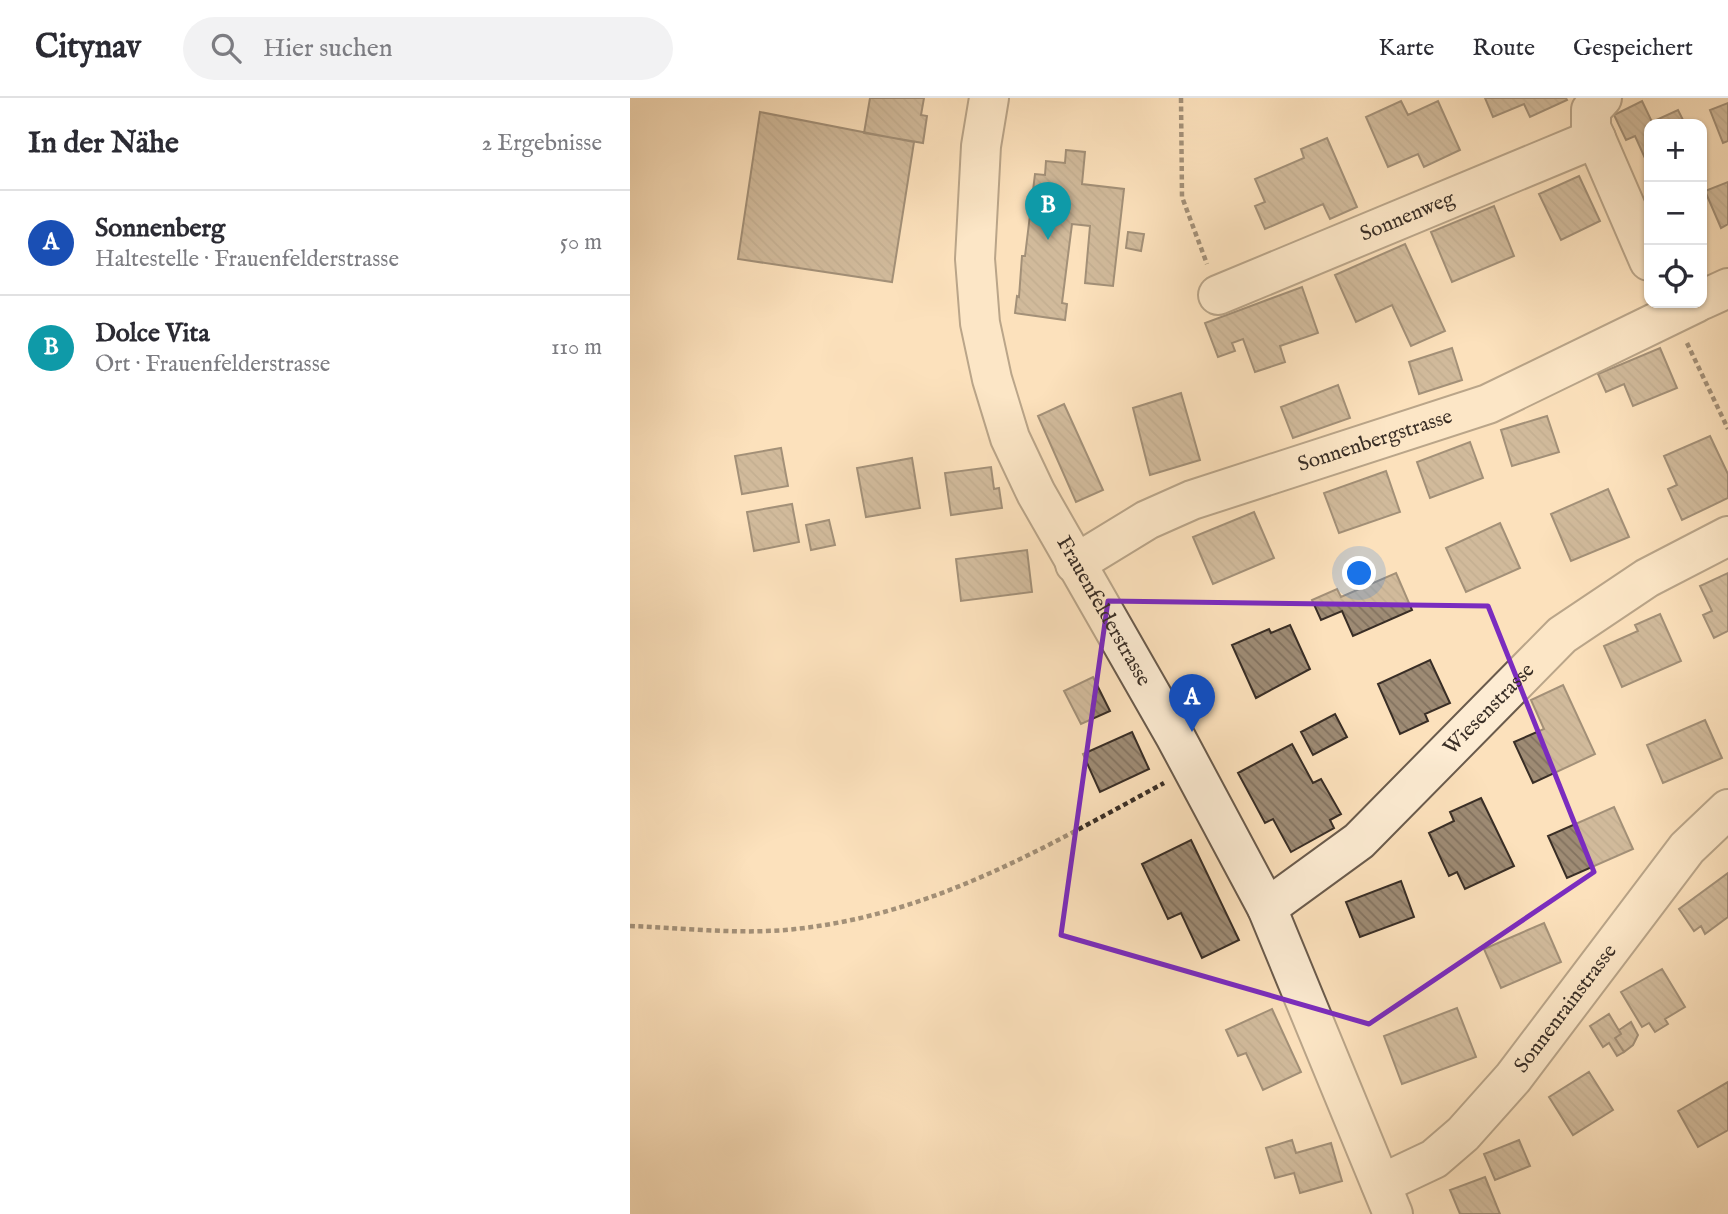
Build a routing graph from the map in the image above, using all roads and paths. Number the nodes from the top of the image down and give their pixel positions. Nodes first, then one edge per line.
1 (989, 98) edge
2 (1181, 98) edge
3 (1602, 98) edge
4 (1596, 138) junction
5 (1644, 249) edge
6 (1728, 288) edge
7 (1218, 295) joint
8 (1707, 296) edge
9 (1679, 308) edge
10 (1686, 308) edge
11 (1728, 429) edge
12 (1728, 536) edge
13 (1075, 564) junction
14 (1192, 768) junction
15 (1728, 809) edge
16 (1268, 908) junction
17 (630, 926) edge
18 (1387, 1199) edge

1 - 13 street, Frauenfelderstrasse
2 - 7 path
3 - 4 street
4 - 5 street
4 - 7 street, Sonnenweg
6 - 8 street, Sonnenbergstrasse
9 - 13 street, Sonnenbergstrasse
10 - 11 path
12 - 16 street, Wiesenstrasse
13 - 14 street, Frauenfelderstrasse
14 - 16 street, Frauenfelderstrasse
14 - 17 path
15 - 18 street, Sonnenrainstrasse
16 - 18 street, Frauenfelderstrasse

